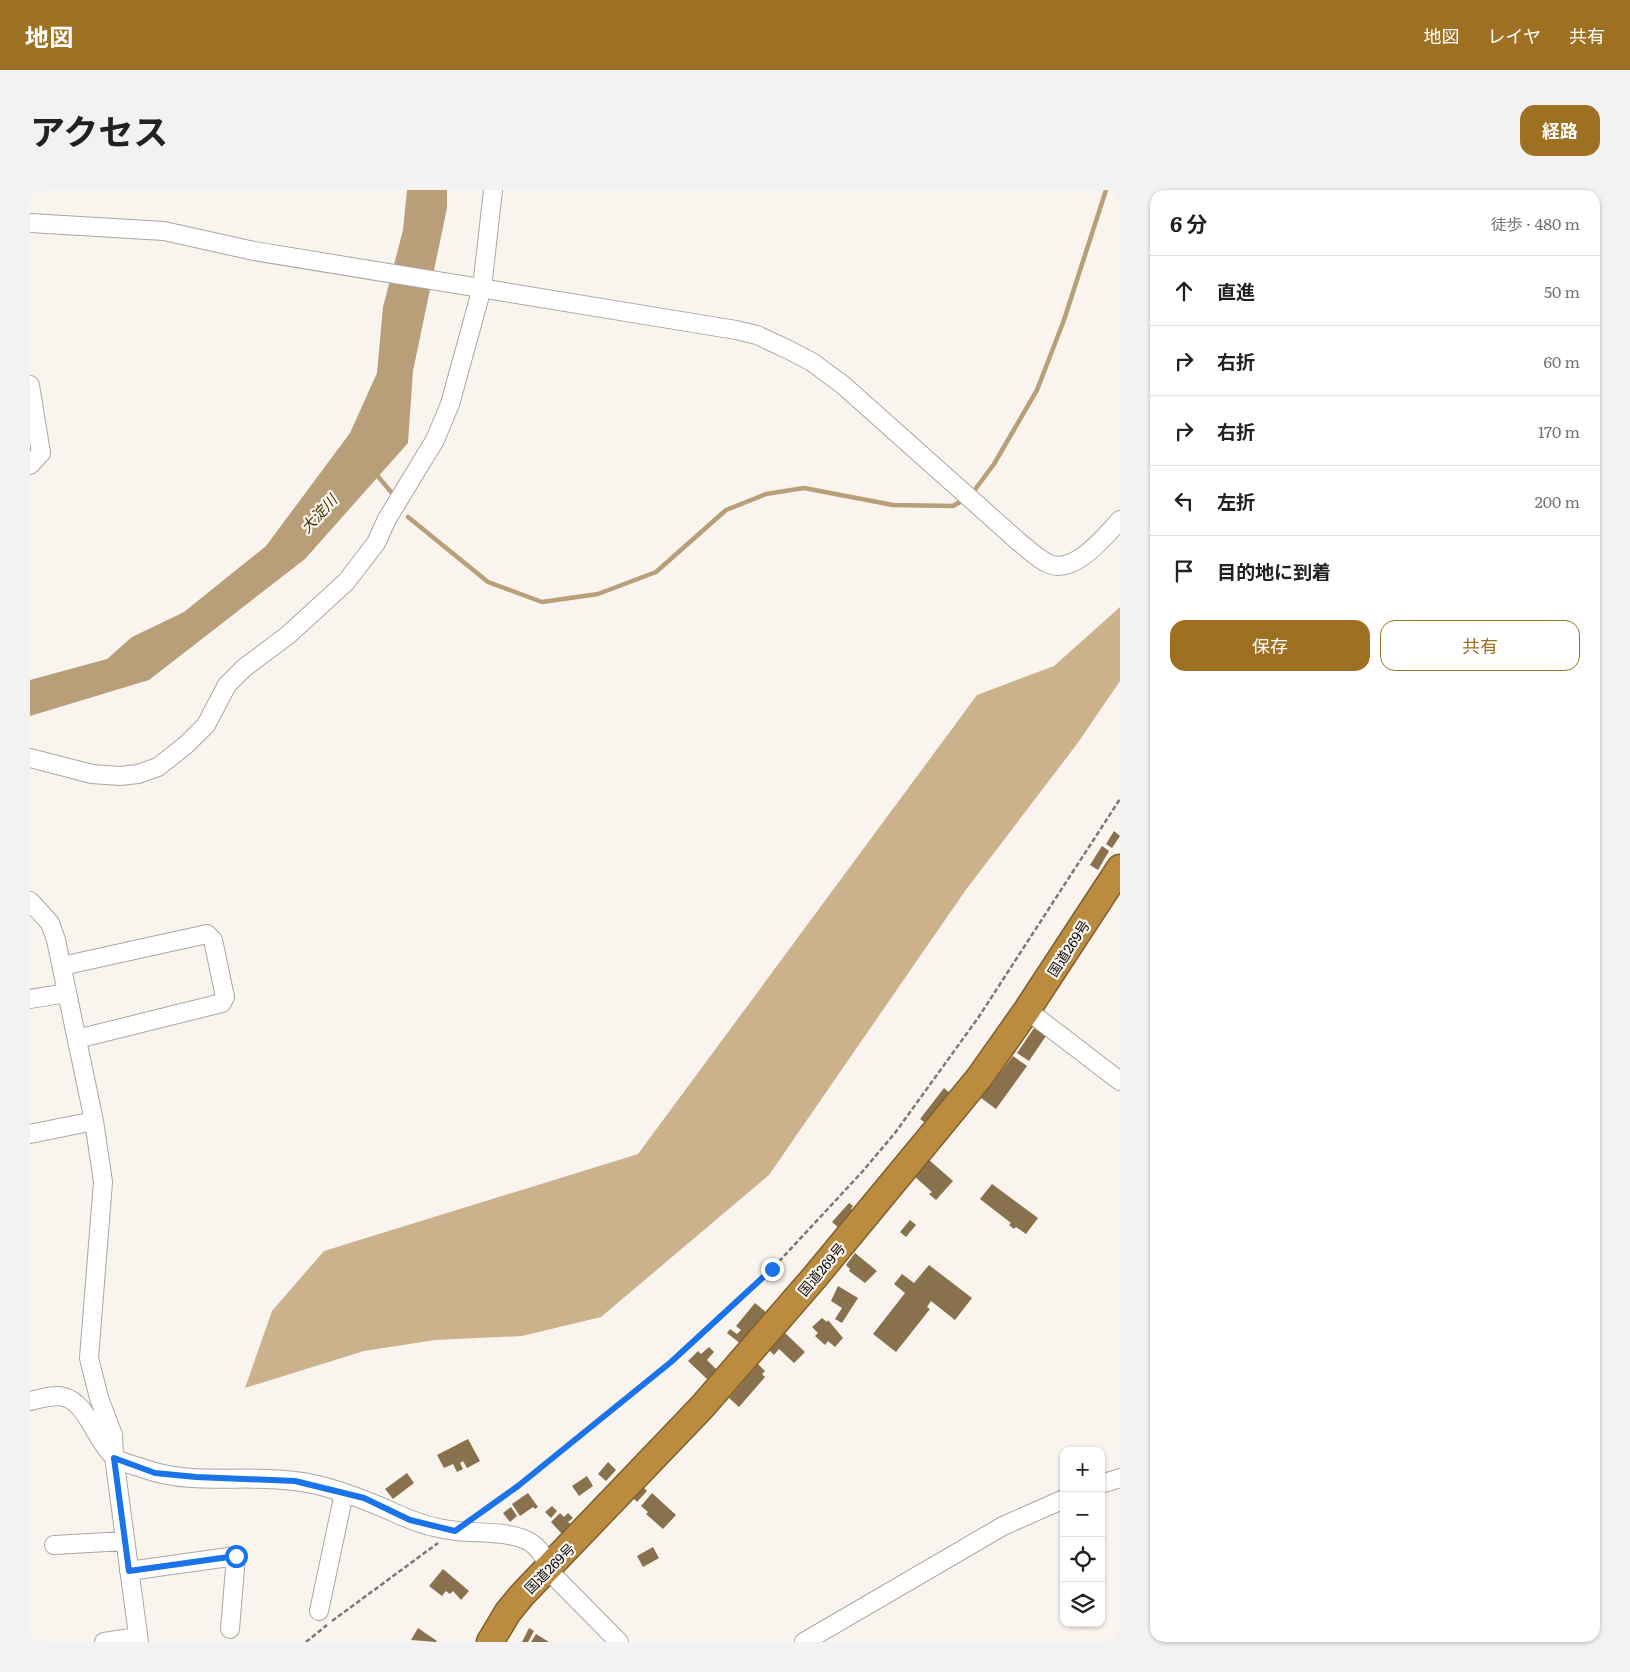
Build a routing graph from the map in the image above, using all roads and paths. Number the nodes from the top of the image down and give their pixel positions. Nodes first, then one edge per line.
1 (493, 190) edge
2 (30, 223) edge
3 (478, 287) junction
4 (30, 386) edge
5 (30, 465) edge
6 (1120, 520) edge
7 (30, 758) edge
8 (1120, 799) edge
9 (1120, 868) edge
10 (30, 901) edge
11 (62, 966) junction
12 (67, 993) junction
13 (30, 1000) edge
14 (1026, 1010) junction
15 (77, 1040) junction
16 (1120, 1081) edge
17 (94, 1121) junction
18 (30, 1134) edge
19 (30, 1401) edge
20 (114, 1458) junction
21 (1120, 1478) edge
22 (1105, 1483) edge
23 (344, 1493) junction
24 (1060, 1501) edge
25 (455, 1531) junction
26 (125, 1541) junction
27 (54, 1545) dead end
28 (548, 1570) junction
29 (129, 1571) junction
30 (320, 1611) dead end
31 (230, 1629) dead end
32 (138, 1639) edge
33 (104, 1642) edge
34 (306, 1642) edge
35 (490, 1642) edge
36 (619, 1642) edge
37 (804, 1642) edge

1 - 3 street
2 - 3 street
3 - 6 street
3 - 7 street
4 - 5 street
8 - 25 path
9 - 14 highway, 国道269号
10 - 11 street
11 - 12 street
11 - 15 street
12 - 13 street
12 - 15 street
14 - 16 street
14 - 28 highway, 国道269号
15 - 17 street
17 - 18 street
17 - 20 street
19 - 20 street
20 - 23 street
20 - 26 street
21 - 22 street
23 - 25 street
23 - 30 street
24 - 37 street
25 - 28 street
25 - 34 path
26 - 27 street
26 - 29 street
28 - 35 highway, 国道269号
28 - 36 street
29 - 31 street
29 - 32 street
32 - 33 street

